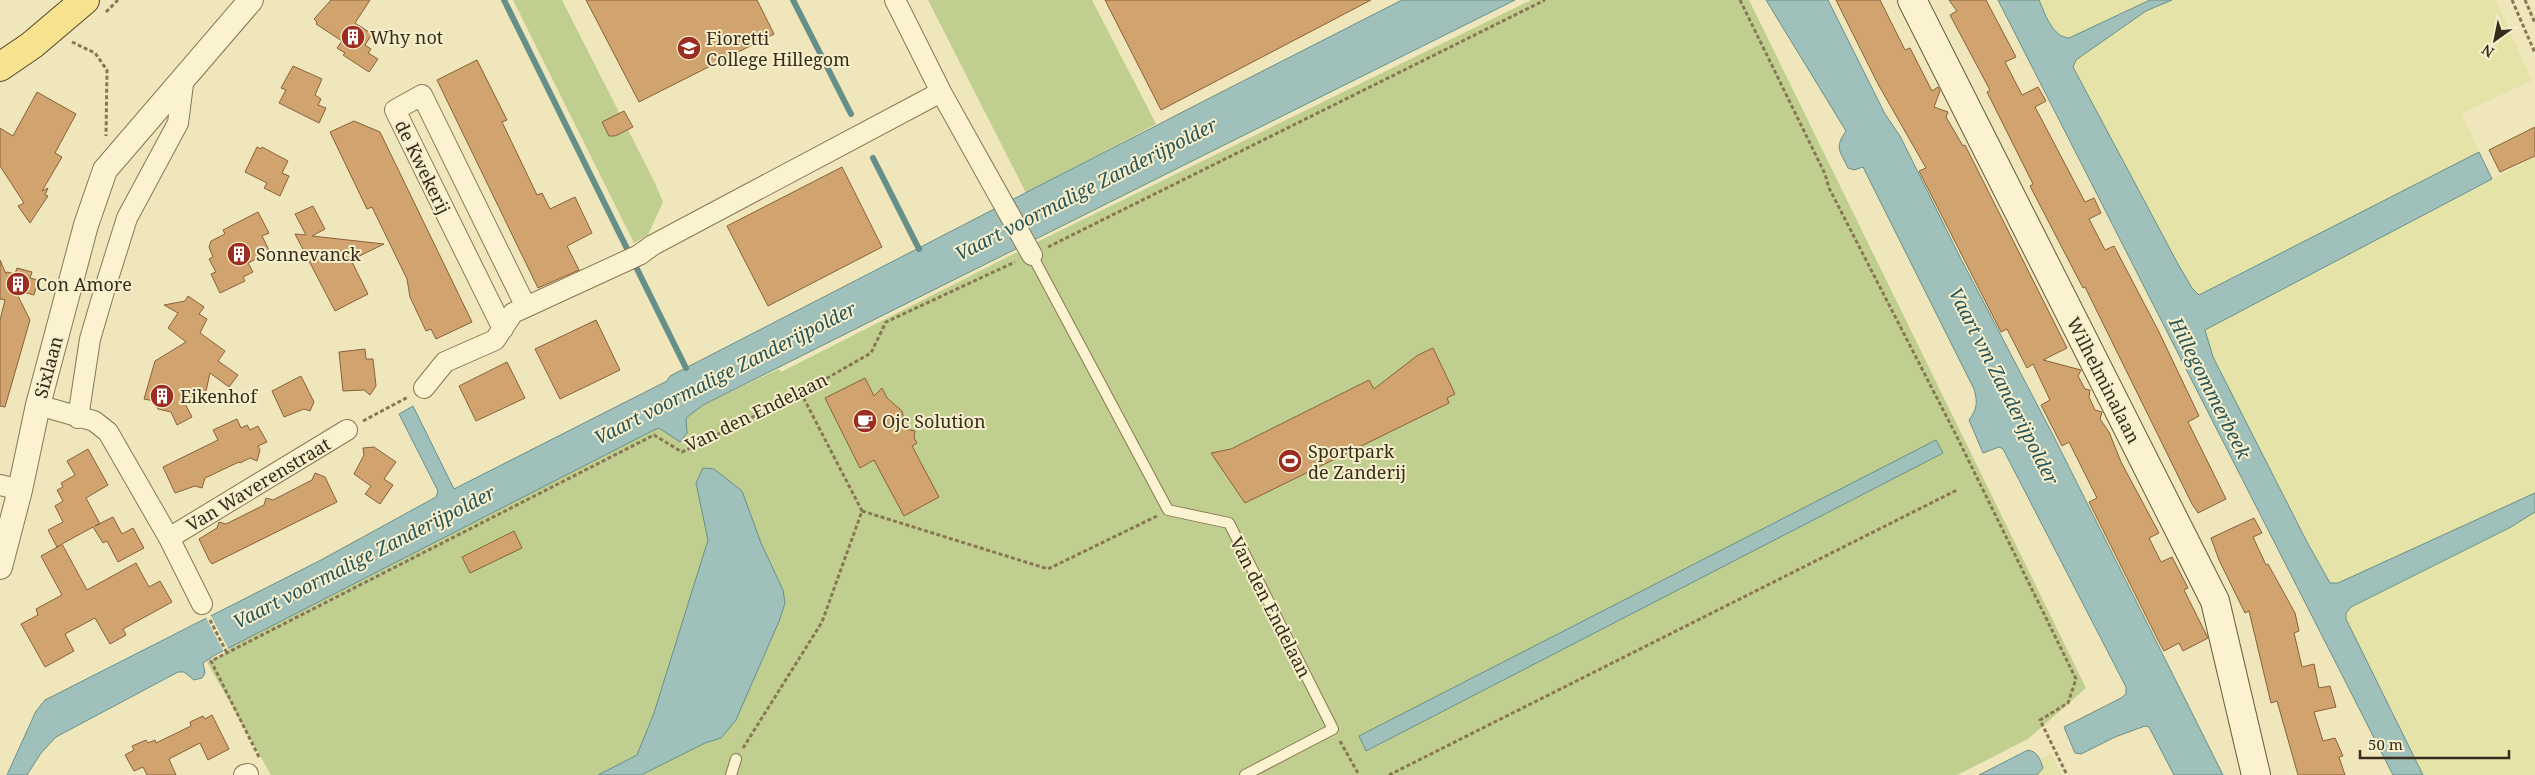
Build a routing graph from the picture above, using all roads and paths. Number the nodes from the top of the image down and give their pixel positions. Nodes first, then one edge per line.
1 (86, 0) edge
2 (251, 0) edge
3 (895, 0) edge
4 (1545, 0) edge
5 (1740, 0) edge
6 (1912, 0) edge
7 (2512, 0) edge
8 (2525, 0) edge
9 (2535, 23) edge
10 (72, 42) dead end
11 (2535, 53) edge
12 (0, 67) edge
13 (184, 76) junction
14 (941, 92) junction
15 (105, 170) junction
16 (1032, 255) junction
17 (526, 307) junction
18 (503, 329) junction
19 (424, 388) joint
20 (801, 393) junction
21 (38, 405) junction
22 (78, 418) junction
23 (347, 430) joint
24 (10, 488) edge
25 (1957, 490) dead end
26 (1168, 510) junction
27 (862, 511) junction
28 (169, 538) junction
29 (0, 567) edge
30 (202, 604) joint
31 (227, 653) junction
32 (1333, 729) junction
33 (736, 759) joint
34 (246, 774) edge
35 (731, 775) edge
36 (1245, 775) edge
37 (1359, 775) edge
38 (1389, 775) edge
39 (2067, 775) edge
40 (2256, 775) edge

1 - 12 main road
2 - 13 street, Sixlaan
3 - 14 street
4 - 16 path, Van den Endelaan
5 - 39 path
6 - 40 main road, Wilhelminalaan
7 - 11 path
8 - 9 path
10 - 15 path
13 - 15 street, Sixlaan
13 - 22 street, Sixlaan
14 - 16 street
14 - 17 street
15 - 21 street, Sixlaan
16 - 20 path, Van den Endelaan
16 - 26 lane
17 - 18 street
17 - 18 street, de Kwekerij
18 - 19 street
19 - 23 path
20 - 27 path
20 - 31 path, Van den Endelaan
21 - 22 street, Van Waverenstraat
21 - 24 street, Sixlaan
22 - 28 street, Van Waverenstraat
23 - 28 street, Van Waverenstraat
24 - 29 street, Sixlaan
25 - 38 path
26 - 27 path
26 - 32 lane, Van den Endelaan
27 - 33 path
28 - 30 street, Van Waverenstraat
30 - 31 path
31 - 34 path
32 - 36 lane
32 - 37 path
33 - 35 lane

